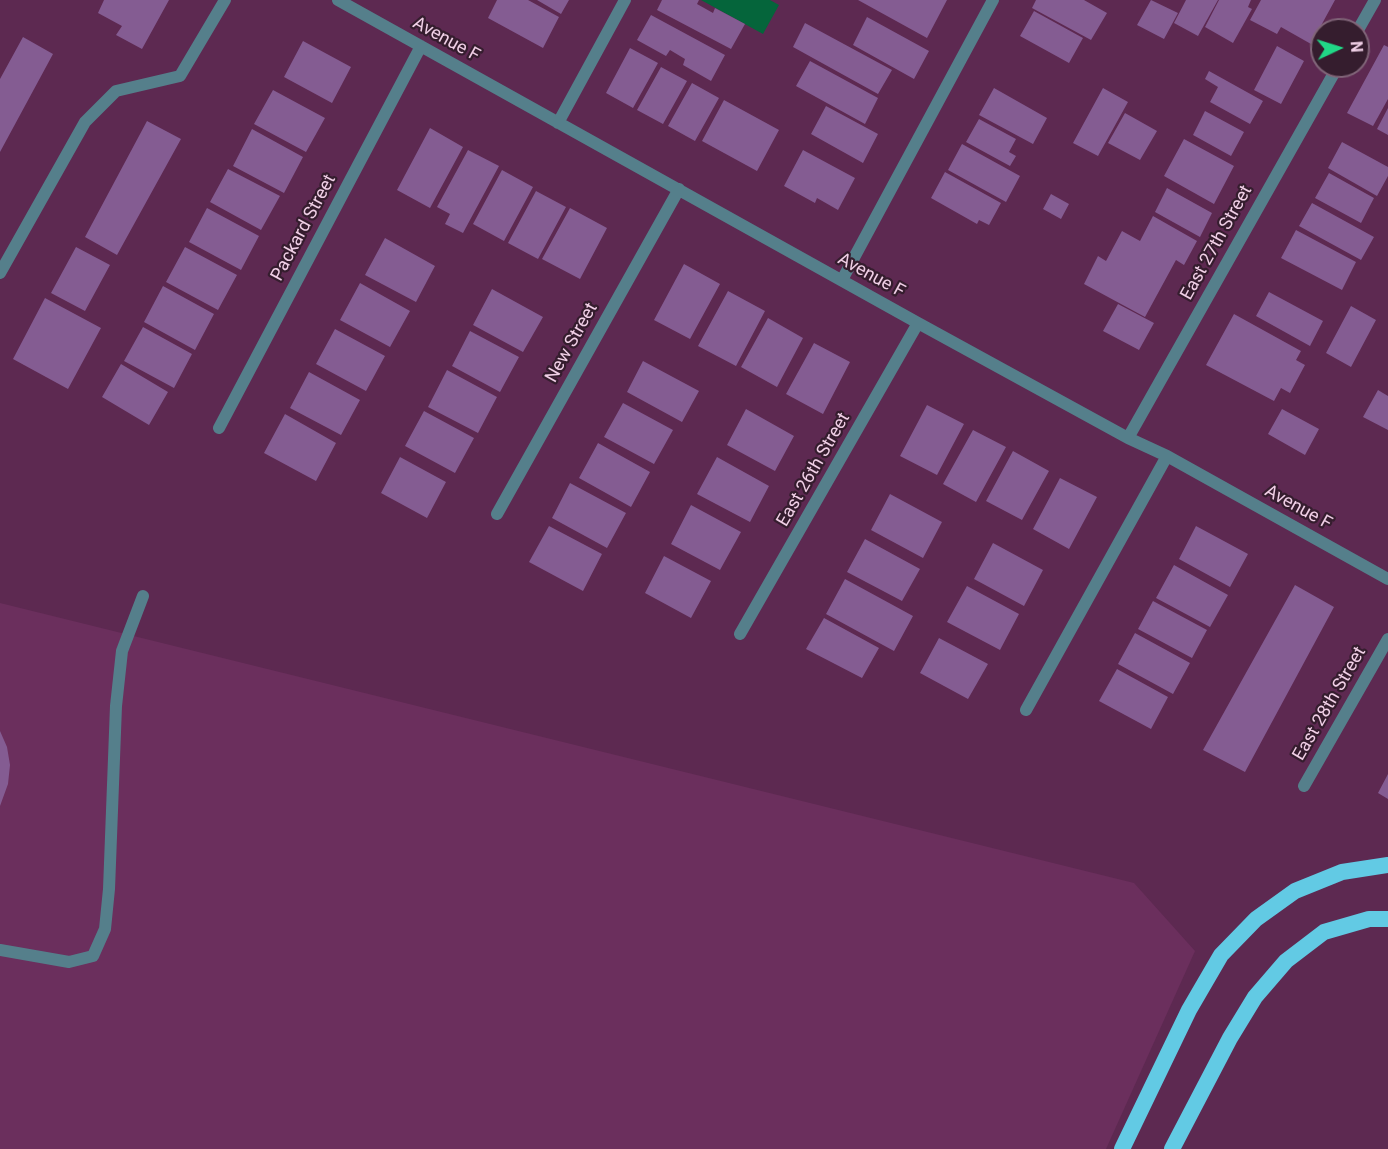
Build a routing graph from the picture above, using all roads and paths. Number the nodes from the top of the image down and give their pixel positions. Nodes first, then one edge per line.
1 (225, 0) edge
2 (338, 0) edge
3 (625, 0) edge
4 (993, 0) edge
5 (1375, 0) edge
6 (1365, 18) edge
7 (421, 46) junction
8 (1331, 78) edge
9 (558, 123) junction
10 (679, 189) junction
11 (0, 273) edge
12 (842, 280) junction
13 (918, 323) junction
14 (219, 428) dead end
15 (1128, 438) junction
16 (1167, 456) junction
17 (497, 514) dead end
18 (1388, 579) edge
19 (143, 596) dead end
20 (740, 634) dead end
21 (1388, 639) edge
22 (1026, 710) dead end
23 (1304, 786) dead end
24 (1388, 865) edge
25 (1388, 919) edge
26 (0, 950) edge
27 (1122, 1149) edge
28 (1172, 1149) edge

1 - 11 street
2 - 7 street, Avenue F
3 - 9 street
4 - 12 street
5 - 6 street
7 - 9 street, Avenue F
7 - 14 street, Packard Street
8 - 15 street, East 27th Street
9 - 10 street, Avenue F
10 - 12 street, Avenue F
10 - 17 street, New Street
12 - 13 street, Avenue F
13 - 15 street, Avenue F
13 - 20 street, East 26th Street
15 - 16 street, Avenue F
16 - 18 street, Avenue F
16 - 22 street
19 - 26 street
21 - 23 street, East 28th Street
24 - 27 highway
25 - 28 highway

